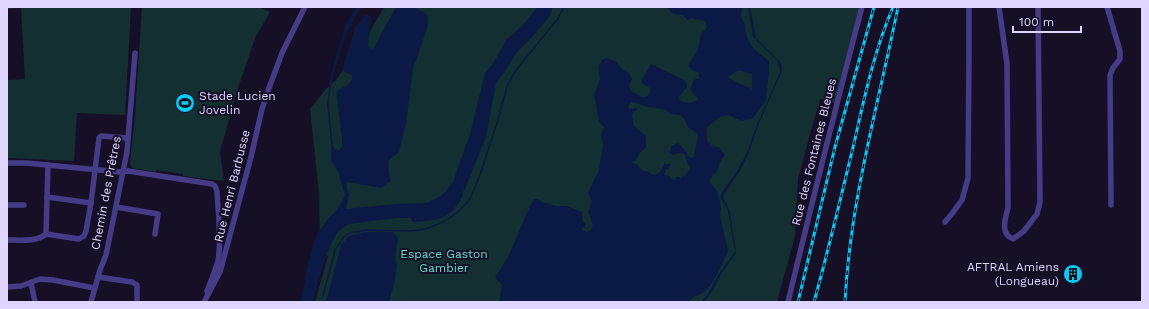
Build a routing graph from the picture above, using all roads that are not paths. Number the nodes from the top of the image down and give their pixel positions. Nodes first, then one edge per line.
1 (304, 7) edge
2 (862, 7) edge
3 (969, 7) edge
4 (999, 7) edge
5 (1038, 7) edge
6 (1107, 7) edge
7 (135, 53) dead end
8 (128, 138) junction
9 (7, 163) edge
10 (48, 165) junction
11 (95, 170) junction
12 (123, 171) junction
13 (47, 197) junction
14 (91, 203) junction
15 (7, 205) edge
16 (24, 205) dead end
17 (1111, 206) dead end
18 (116, 207) junction
19 (945, 222) dead end
20 (46, 234) junction
21 (155, 234) dead end
22 (7, 240) edge
23 (98, 277) junction
24 (31, 283) junction
25 (7, 287) edge
26 (94, 288) junction
27 (208, 294) junction
28 (35, 302) edge
29 (91, 302) edge
30 (137, 302) edge
31 (204, 302) edge
32 (788, 302) edge

1 - 27 street, Rue Henri Barbusse
2 - 32 street, Rue des Fontaines Bleues
3 - 19 street
4 - 5 street
6 - 17 street
7 - 8 street, Chemin des Prêtres
8 - 11 street
8 - 12 street, Chemin des Prêtres
9 - 10 street
10 - 11 street
10 - 13 street
11 - 12 street
11 - 14 street
12 - 18 street, Chemin des Prêtres
12 - 27 street
13 - 14 street
13 - 20 street
14 - 20 street
15 - 16 street
18 - 21 street
18 - 23 street, Chemin des Prêtres
20 - 22 street
23 - 26 street, Chemin des Prêtres
23 - 30 street
24 - 25 street
24 - 26 street
24 - 28 street
26 - 29 street, Chemin des Prêtres
27 - 31 street, Rue Henri Barbusse

